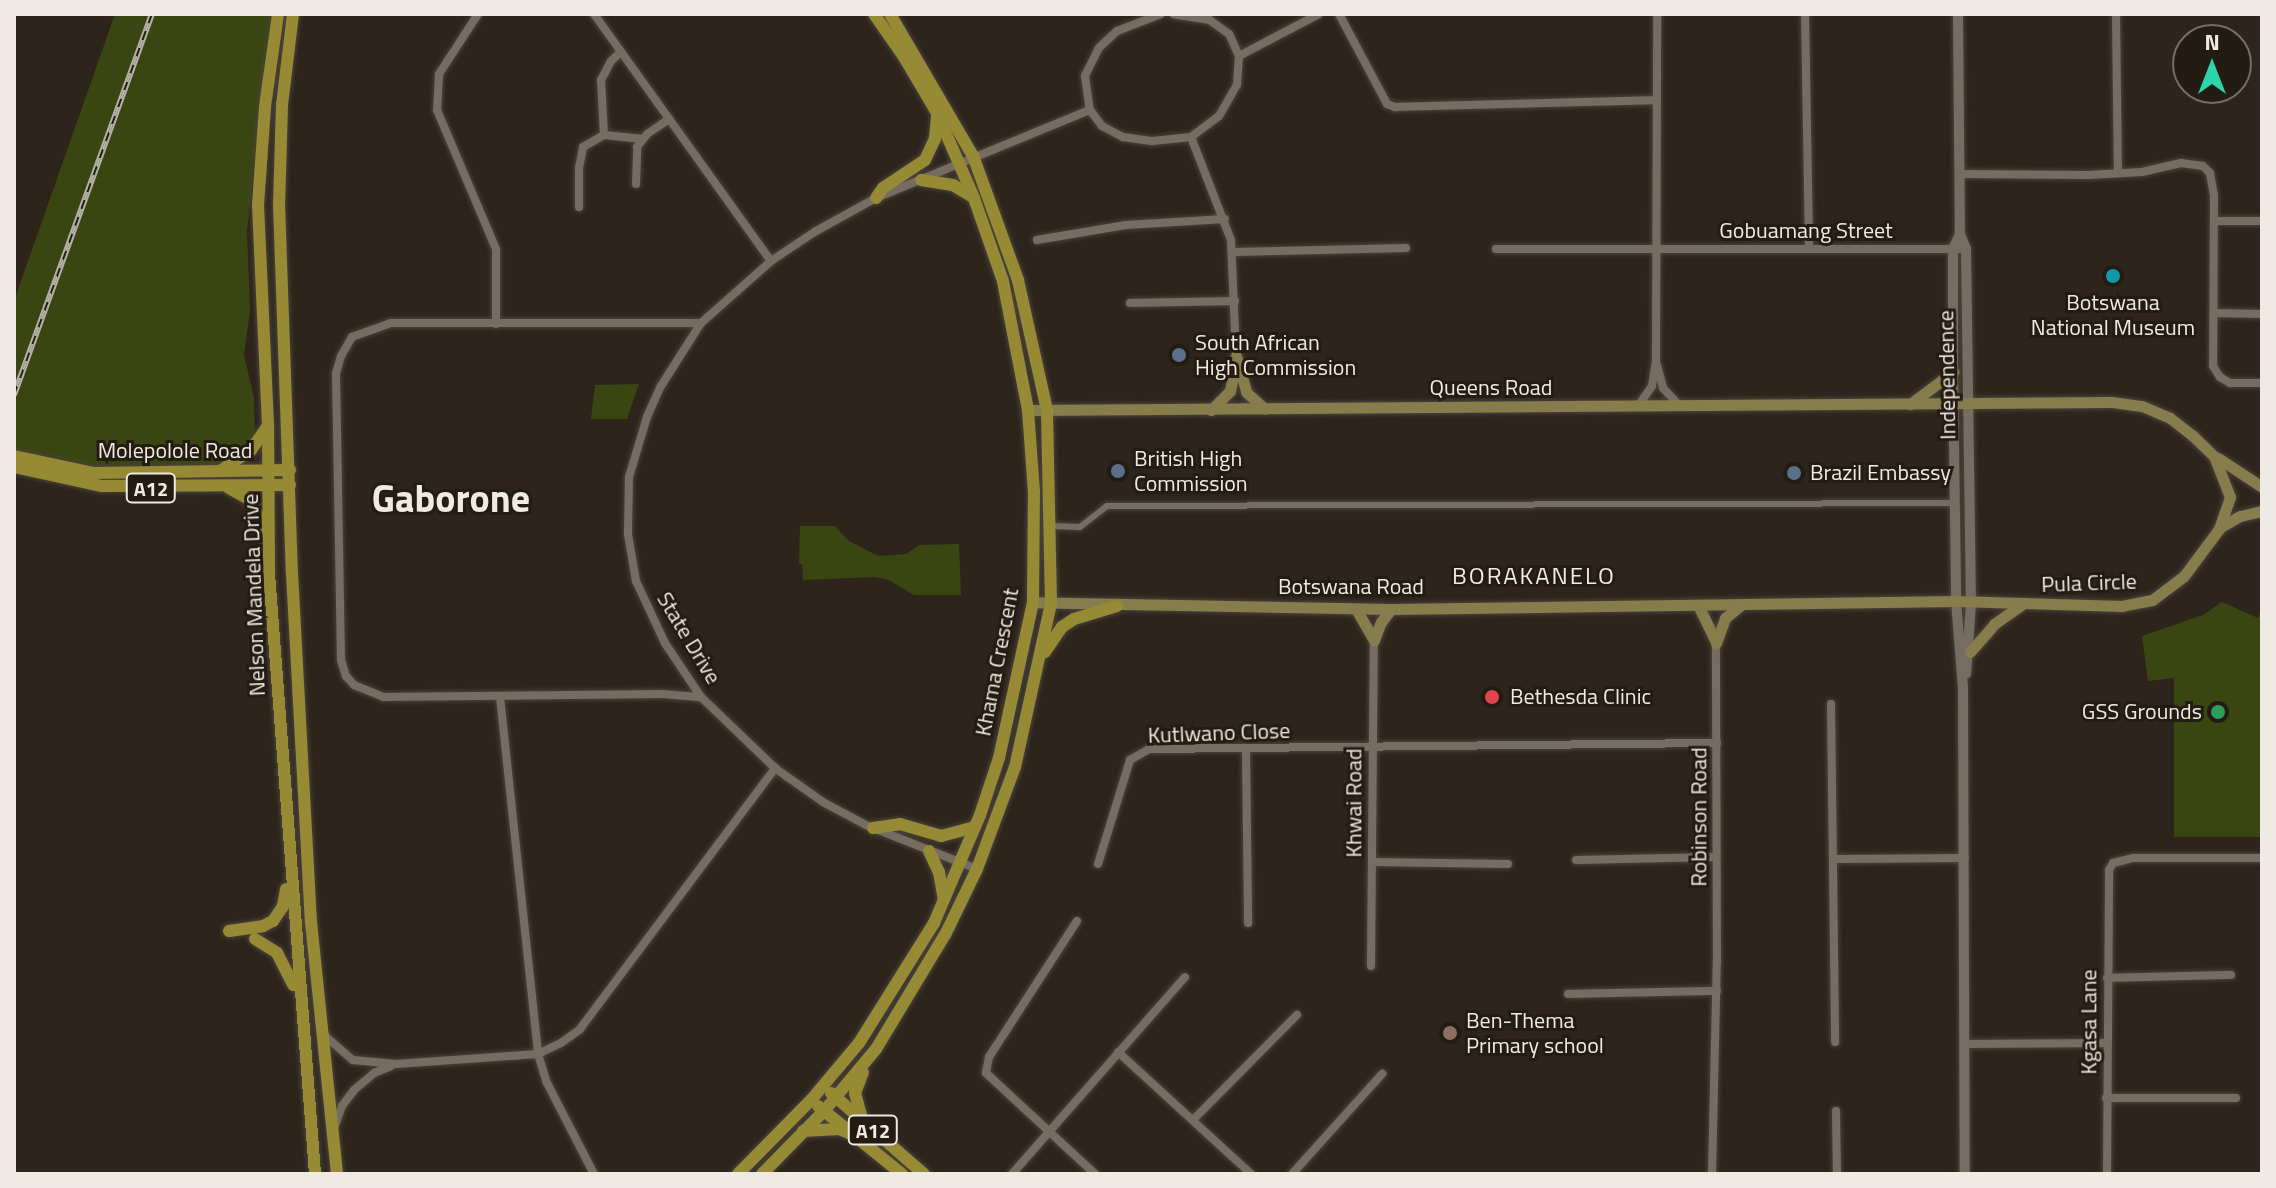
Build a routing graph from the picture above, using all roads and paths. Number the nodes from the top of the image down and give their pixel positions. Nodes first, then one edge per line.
1 (278, 14) edge
2 (293, 14) edge
3 (478, 14) edge
4 (594, 14) edge
5 (874, 14) edge
6 (890, 14) edge
7 (1161, 14) edge
8 (1173, 14) edge
9 (1319, 14) edge
10 (1339, 14) edge
11 (1657, 14) edge
12 (1805, 14) edge
13 (1958, 14) edge
14 (2116, 14) edge
15 (1139, 17) edge
16 (621, 52) junction
17 (1239, 56) junction
18 (1657, 100) junction
19 (1090, 110) junction
20 (937, 113) junction
21 (669, 119) junction
22 (604, 135) junction
23 (1191, 137) junction
24 (643, 139) junction
25 (973, 156) junction
26 (959, 162) junction
27 (2118, 173) junction
28 (1959, 174) junction
29 (921, 180) junction
30 (636, 184) dead end
31 (876, 198) junction
32 (974, 198) junction
33 (579, 207) dead end
34 (1225, 219) junction
35 (2214, 221) junction
36 (2262, 221) edge
37 (1960, 234) junction
38 (1037, 240) dead end
39 (1406, 248) dead end
40 (1496, 249) dead end
41 (1658, 249) junction
42 (1809, 249) junction
43 (1953, 249) junction
44 (1966, 249) junction
45 (1233, 252) junction
46 (771, 261) junction
47 (1235, 301) junction
48 (1130, 303) dead end
49 (2214, 313) junction
50 (2262, 314) edge
51 (701, 323) junction
52 (496, 324) junction
53 (1236, 356) junction
54 (1656, 361) junction
55 (1953, 372) junction
56 (2262, 383) edge
57 (1909, 404) junction
58 (1961, 405) junction
59 (1637, 406) junction
60 (1680, 406) junction
61 (1265, 409) junction
62 (1028, 410) junction
63 (1047, 410) junction
64 (1211, 410) junction
65 (268, 425) junction
66 (14, 456) edge
67 (2214, 456) junction
68 (14, 467) edge
69 (290, 470) junction
70 (268, 471) junction
71 (56, 472) junction
72 (218, 472) junction
73 (269, 485) junction
74 (290, 485) junction
75 (223, 486) junction
76 (2262, 487) edge
77 (1954, 503) junction
78 (2262, 511) edge
79 (1051, 526) junction
80 (2219, 529) junction
81 (268, 536) junction
82 (1956, 601) junction
83 (1033, 602) junction
84 (1051, 603) junction
85 (1971, 603) junction
86 (2022, 604) junction
87 (1698, 605) junction
88 (1741, 605) junction
89 (1117, 606) junction
90 (1356, 609) junction
91 (1391, 609) junction
92 (1374, 640) junction
93 (1716, 643) junction
94 (1970, 652) junction
95 (1041, 658) junction
96 (1963, 688) junction
97 (500, 697) junction
98 (701, 697) junction
99 (1831, 704) dead end
100 (1717, 743) junction
101 (1372, 746) junction
102 (1246, 750) junction
103 (775, 768) junction
104 (975, 827) junction
105 (873, 828) junction
106 (929, 851) junction
107 (1716, 857) junction
108 (1965, 858) junction
109 (2262, 858) edge
110 (1833, 859) junction
111 (1576, 860) dead end
112 (1372, 862) junction
113 (960, 863) junction
114 (289, 864) junction
115 (1098, 864) dead end
116 (1508, 864) dead end
117 (977, 869) junction
118 (944, 899) junction
119 (1077, 921) dead end
120 (1248, 923) dead end
121 (229, 931) dead end
122 (255, 939) dead end
123 (1371, 966) dead end
124 (2231, 975) dead end
125 (1185, 977) dead end
126 (2107, 978) junction
127 (1717, 991) junction
128 (1568, 994) dead end
129 (299, 1007) junction
130 (1297, 1015) dead end
131 (323, 1034) junction
132 (1835, 1042) dead end
133 (2106, 1043) junction
134 (1965, 1044) junction
135 (876, 1049) junction
136 (1118, 1052) junction
137 (538, 1054) junction
138 (396, 1064) junction
139 (1382, 1074) dead end
140 (823, 1085) junction
141 (835, 1096) junction
142 (2106, 1098) junction
143 (2236, 1098) dead end
144 (811, 1100) junction
145 (824, 1111) junction
146 (1836, 1111) dead end
147 (862, 1120) junction
148 (1193, 1120) junction
149 (803, 1131) junction
150 (1048, 1132) junction
151 (332, 1133) junction
152 (861, 1138) junction
153 (315, 1174) edge
154 (337, 1174) edge
155 (594, 1174) edge
156 (738, 1174) edge
157 (762, 1174) edge
158 (902, 1174) edge
159 (924, 1174) edge
160 (1012, 1174) edge
161 (1095, 1174) edge
162 (1251, 1174) edge
163 (1292, 1174) edge
164 (1712, 1174) edge
165 (1837, 1174) edge
166 (1965, 1174) edge
167 (2107, 1174) edge

1 - 65 main road, Nelson Mandela Drive
2 - 69 main road, Nelson Mandela Drive
3 - 52 street
4 - 16 street
5 - 20 main road, Khama Crescent
6 - 25 main road, Khama Crescent
7 - 15 street
8 - 17 street
9 - 17 street
10 - 18 street
11 - 18 street
12 - 42 street
13 - 28 street
14 - 27 street
15 - 19 street
16 - 21 street
16 - 22 street
17 - 23 street
18 - 41 street
19 - 23 street
19 - 25 street, State Drive
20 - 26 main road, Khama Crescent
20 - 31 main road
21 - 24 street
21 - 46 street
22 - 24 street
22 - 33 street
23 - 34 street
24 - 30 street
25 - 26 street, State Drive
25 - 63 main road, Khama Crescent
26 - 29 street, State Drive
26 - 32 main road, Khama Crescent
27 - 28 street
27 - 35 street
28 - 37 street
29 - 31 street, State Drive
29 - 32 main road
31 - 46 street, State Drive
32 - 62 main road, Khama Crescent
34 - 38 street
34 - 45 street
35 - 36 street
35 - 49 street
37 - 43 street, Independence
37 - 44 street, Independence
39 - 45 street
40 - 41 street, Gobuamang Street
41 - 42 street, Gobuamang Street
41 - 54 street
42 - 43 street, Gobuamang Street
43 - 44 street, Gobuamang Street
43 - 55 street, Independence
44 - 58 street, Independence
45 - 47 street
46 - 51 street, State Drive
47 - 48 street
47 - 53 street
49 - 50 street
49 - 56 street
51 - 52 street
51 - 98 street, State Drive
52 - 97 street
53 - 61 main road
53 - 64 main road
54 - 59 street
54 - 60 street
55 - 57 main road
55 - 58 street, Independence
57 - 58 main road, Queens Road
57 - 60 main road, Queens Road
58 - 67 main road, Pula Circle
58 - 77 street, Independence
58 - 85 street, Independence
59 - 60 main road, Queens Road
59 - 61 main road, Queens Road
61 - 64 main road, Queens Road
62 - 63 main road, Queens Road
62 - 83 main road, Khama Crescent
63 - 64 main road, Queens Road
63 - 79 main road, Khama Crescent
65 - 70 main road, Nelson Mandela Drive
65 - 72 main road
66 - 71 main road, Molepolole Road / A12
67 - 76 main road
67 - 80 main road, Pula Circle
68 - 71 main road, Molepolole Road / A12
69 - 70 main road, Molepolole Road / A12
69 - 74 main road, Nelson Mandela Drive
70 - 72 main road, Molepolole Road / A12
70 - 73 main road, Nelson Mandela Drive
71 - 72 main road, Molepolole Road / A12
71 - 75 main road, Molepolole Road / A12
73 - 74 main road, Molepolole Road / A12
73 - 75 main road, Molepolole Road / A12
73 - 81 main road, Nelson Mandela Drive
74 - 131 main road, Nelson Mandela Drive
75 - 81 main road
77 - 79 street
77 - 82 street, Independence
78 - 80 main road
79 - 84 main road, Khama Crescent
80 - 86 main road, Pula Circle
81 - 114 main road, Nelson Mandela Drive
82 - 85 main road, Pula Circle
82 - 88 main road, Botswana Road
82 - 96 street, Independence
83 - 84 main road, Botswana Road
83 - 104 main road, Khama Crescent
84 - 89 main road, Botswana Road
84 - 95 main road, Khama Crescent
85 - 86 main road, Pula Circle
85 - 94 street, Independence
86 - 94 main road
87 - 88 main road, Botswana Road
87 - 91 main road, Botswana Road
87 - 93 main road
88 - 93 main road
89 - 90 main road, Botswana Road
89 - 95 main road
90 - 91 main road, Botswana Road
90 - 92 main road
91 - 92 main road
92 - 101 street, Khwai Road
93 - 100 street, Robinson Road
94 - 96 street, Independence
95 - 117 main road, Khama Crescent
96 - 108 street
97 - 98 street
97 - 137 street
98 - 103 street, State Drive
99 - 110 street
100 - 101 street, Kutlwano Close
100 - 107 street, Robinson Road
101 - 102 street, Kutlwano Close
101 - 112 street, Khwai Road
102 - 115 street, Kutlwano Close
102 - 120 street
103 - 105 street, State Drive
103 - 137 street
104 - 105 main road
104 - 113 main road, Khama Crescent
105 - 106 street, State Drive
106 - 113 street, State Drive
106 - 118 main road
107 - 111 street
107 - 127 street, Robinson Road
108 - 110 street
108 - 134 street
109 - 126 street, Kgasa Lane
110 - 132 street
112 - 116 street
112 - 123 street, Khwai Road
113 - 117 street, State Drive
113 - 118 main road, Khama Crescent
114 - 121 main road
114 - 129 main road, Nelson Mandela Drive
117 - 135 main road, Khama Crescent
118 - 140 main road, Khama Crescent
119 - 150 street
122 - 129 main road
124 - 126 street
125 - 136 street
126 - 133 street, Kgasa Lane
127 - 128 street
127 - 164 street, Robinson Road
129 - 153 main road, Nelson Mandela Drive
130 - 148 street
131 - 138 street
131 - 151 main road, Nelson Mandela Drive
133 - 134 street
133 - 142 street, Kgasa Lane
134 - 166 street
135 - 141 main road, Khama Crescent
135 - 147 main road
136 - 148 street
136 - 150 street
137 - 138 street
137 - 155 street
138 - 151 street
139 - 163 street
140 - 141 main road, A12
140 - 144 main road, Khama Crescent
141 - 145 main road, Khama Crescent
141 - 147 main road, A12
142 - 143 street
142 - 167 street, Kgasa Lane
144 - 145 main road, A12
144 - 156 main road, Khama Crescent
145 - 149 main road, Khama Crescent
145 - 152 main road, A12
146 - 165 street
147 - 159 main road, A12
148 - 162 street
149 - 152 main road
149 - 157 main road, Khama Crescent
150 - 160 street
150 - 161 street
151 - 154 main road, Nelson Mandela Drive
152 - 158 main road, A12

